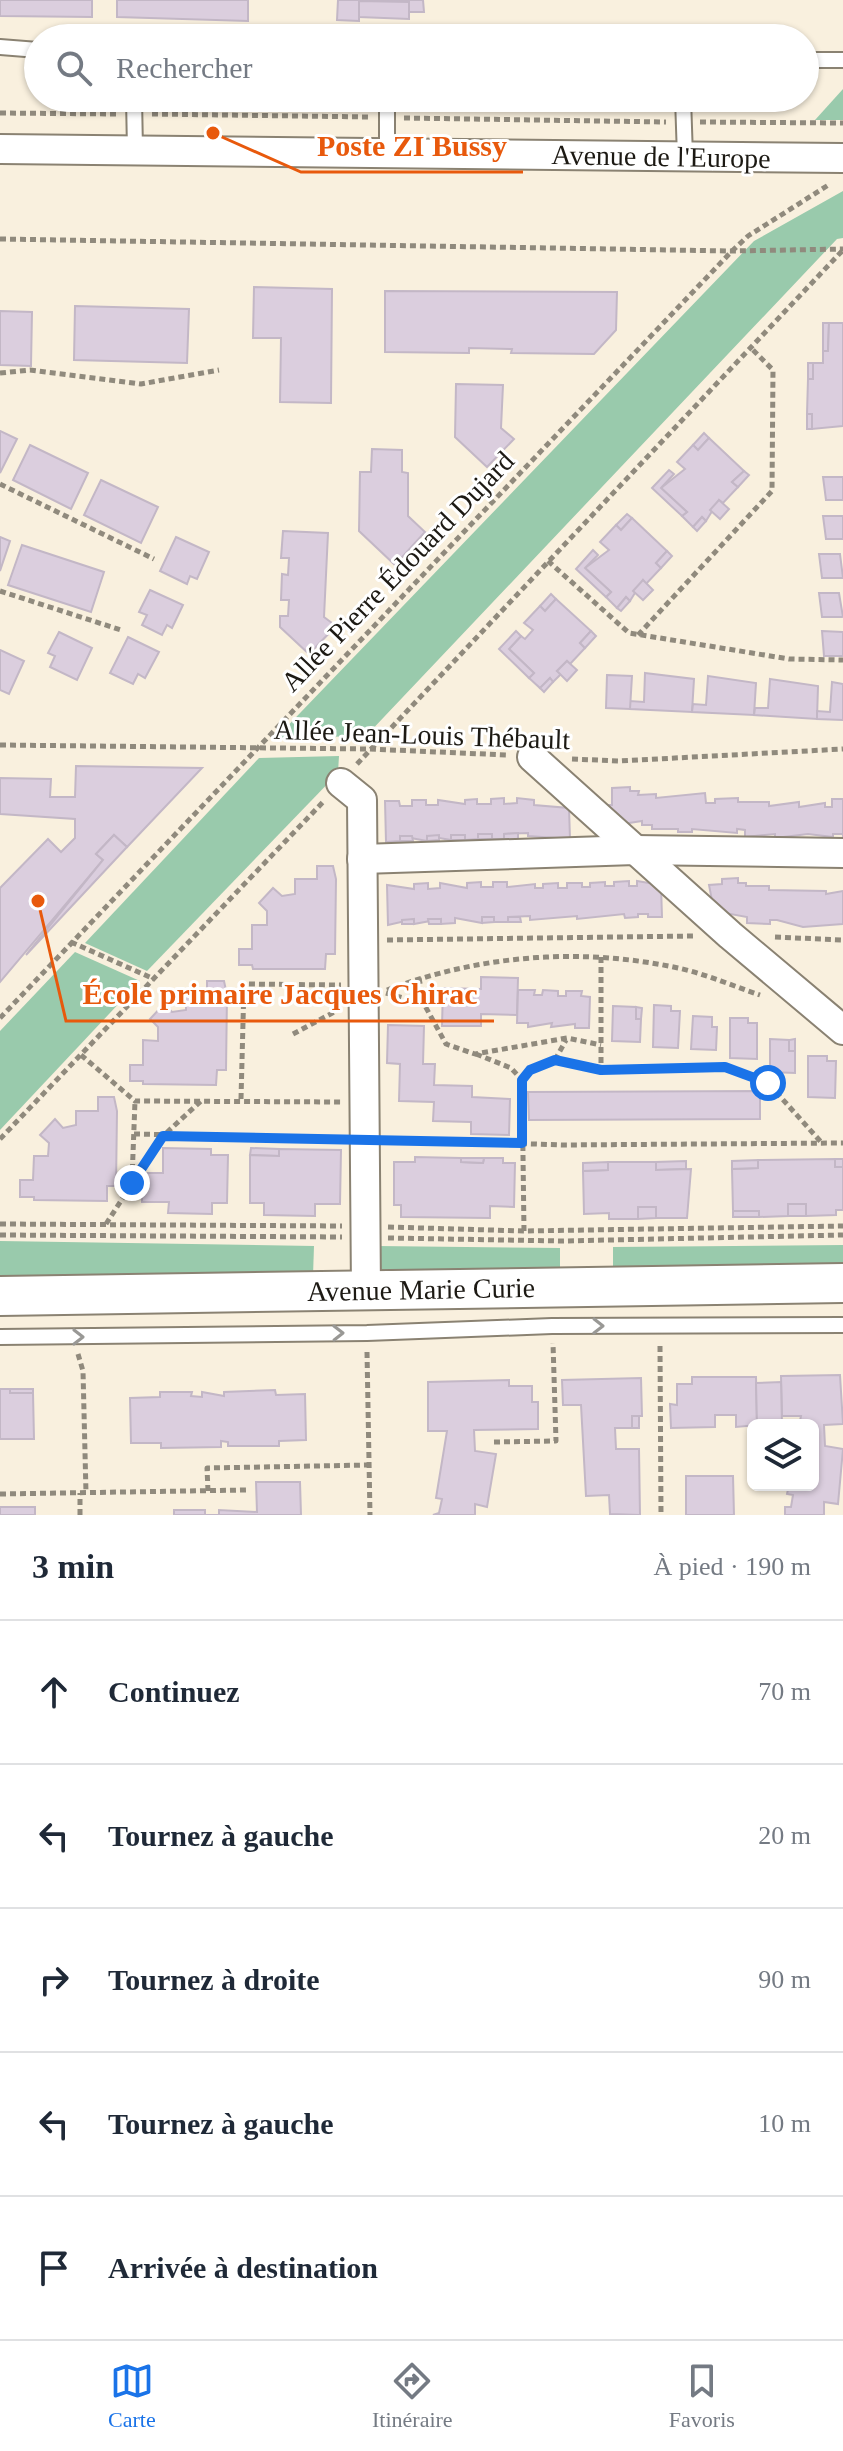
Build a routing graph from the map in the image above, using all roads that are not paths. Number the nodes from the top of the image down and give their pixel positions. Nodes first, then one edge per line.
1 (0, 47) edge
2 (24, 49) edge
3 (819, 60) edge
4 (843, 60) edge
5 (135, 112) edge
6 (387, 112) edge
7 (684, 112) edge
8 (0, 149) edge
9 (135, 150) junction
10 (387, 154) junction
11 (685, 157) junction
12 (843, 158) edge
13 (532, 757) road end
14 (341, 783) road end
15 (635, 850) junction
16 (843, 853) edge
17 (362, 859) junction
18 (843, 1030) edge
19 (843, 1283) edge
20 (366, 1290) junction
21 (0, 1296) edge
22 (843, 1325) edge
23 (0, 1337) edge

1 - 2 lane
3 - 4 lane
5 - 9 lane
6 - 10 lane
7 - 11 lane
8 - 9 street, Avenue de l'Europe
9 - 10 street, Avenue de l'Europe
10 - 11 street, Avenue de l'Europe
11 - 12 street, Avenue de l'Europe
13 - 15 street
14 - 17 street
15 - 16 street
15 - 17 street
15 - 18 street
17 - 20 street
19 - 20 main road, Avenue Marie Curie
20 - 21 main road, Avenue Marie Curie
23 -> 22 lane

